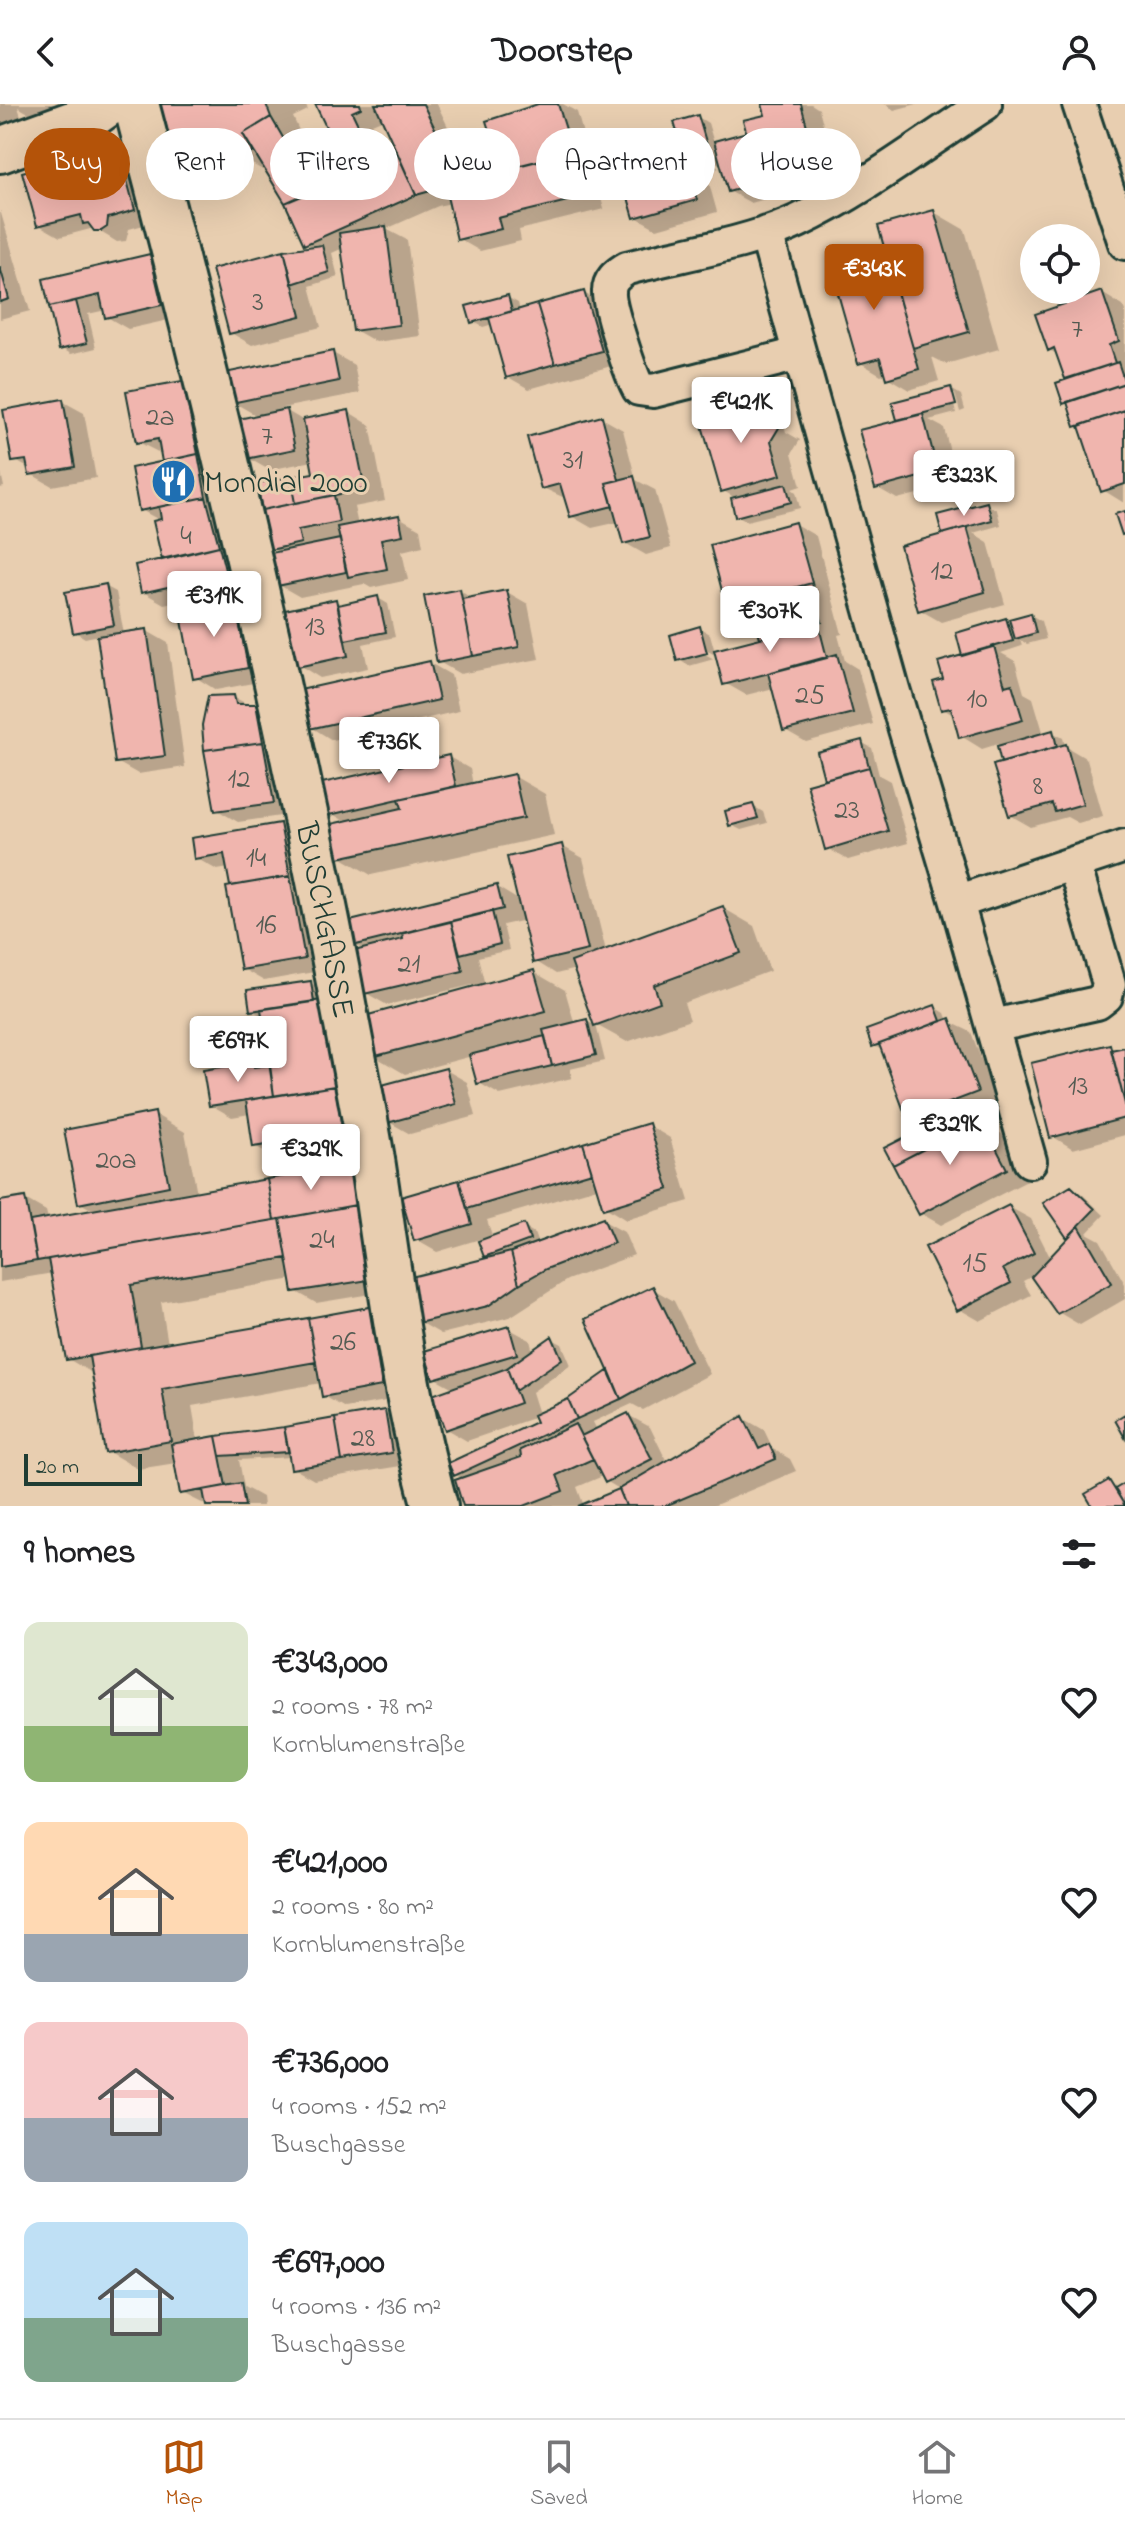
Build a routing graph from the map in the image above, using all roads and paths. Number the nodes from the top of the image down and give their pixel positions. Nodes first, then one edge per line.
1 (107, 104) edge
2 (136, 104) edge
3 (985, 104) edge
4 (1079, 104) edge
5 (0, 150) edge
6 (766, 233) junction
7 (1125, 243) edge
8 (799, 354) junction
9 (1125, 846) edge
10 (1074, 864) junction
11 (957, 902) junction
12 (993, 1026) junction
13 (1030, 1161) dead end
14 (435, 1506) edge

1 - 5 street
2 - 14 street, BUSCHGASSE
3 - 6 street
4 - 7 street
6 - 8 street
6 - 8 street
8 - 11 street
9 - 10 street
10 - 11 street
10 - 12 street
11 - 12 street
12 - 13 street

